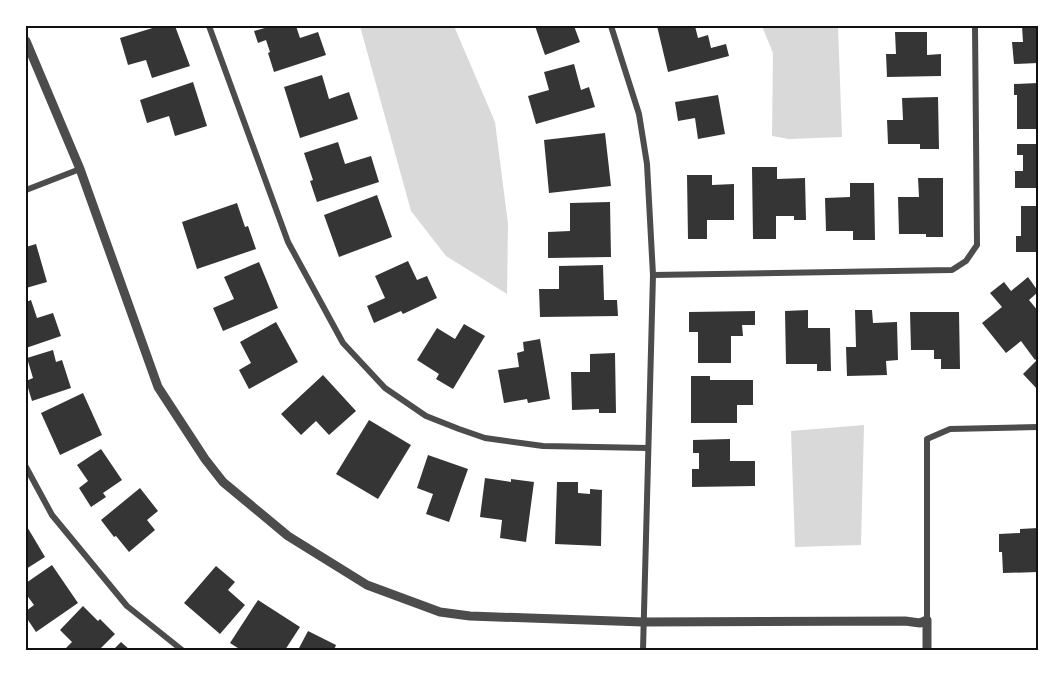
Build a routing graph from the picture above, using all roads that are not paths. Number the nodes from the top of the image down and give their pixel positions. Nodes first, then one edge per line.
1 (209, 26) edge
2 (611, 26) edge
3 (975, 26) edge
4 (26, 41) edge
5 (80, 169) junction
6 (26, 190) edge
7 (653, 275) junction
8 (1038, 427) edge
9 (648, 448) junction
10 (26, 467) edge
11 (927, 620) junction
12 (643, 622) junction
13 (182, 651) edge
14 (643, 651) edge
15 (927, 651) edge

1 - 9 street
2 - 7 street
3 - 7 street
4 - 5 street
5 - 6 street
5 - 12 street
7 - 9 street
8 - 11 street
9 - 12 street
10 - 13 street
11 - 12 street
11 - 15 street
12 - 14 street

